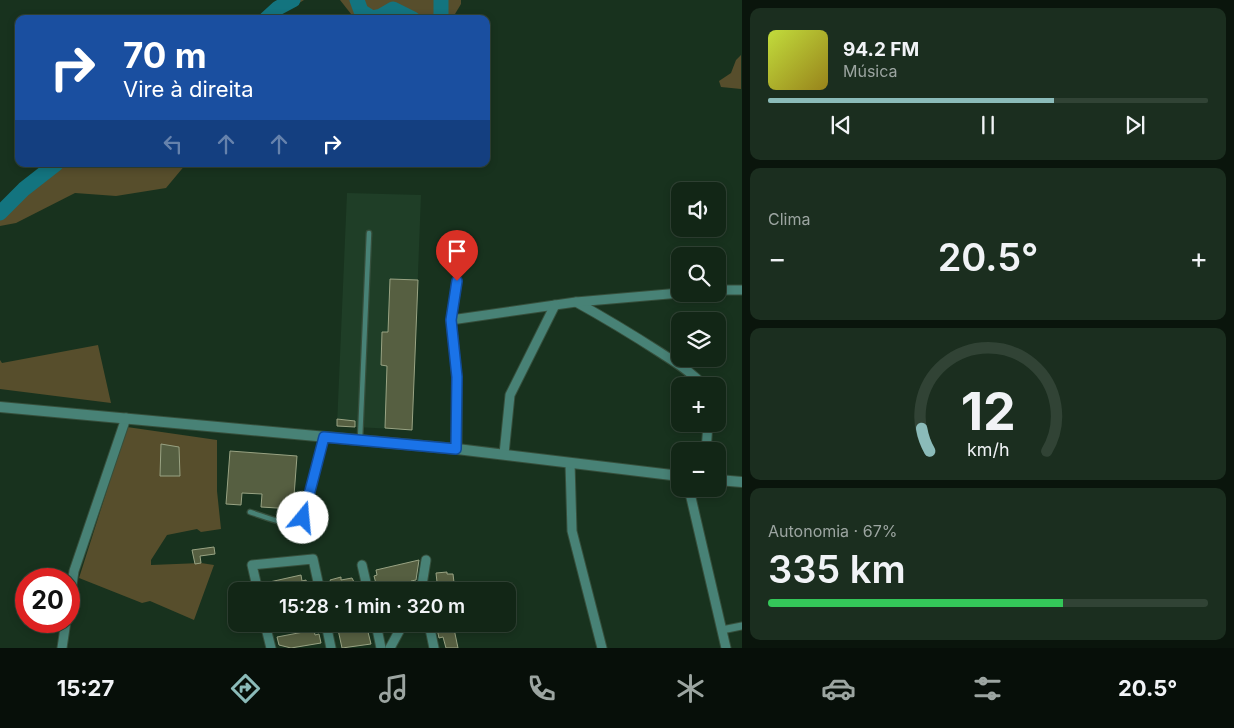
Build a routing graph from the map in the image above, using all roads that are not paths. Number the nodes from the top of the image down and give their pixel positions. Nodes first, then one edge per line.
1 (369, 233) dead end
2 (457, 281) dead end
3 (726, 290) edge
4 (742, 290) edge
5 (671, 294) edge
6 (576, 302) junction
7 (555, 305) junction
8 (451, 320) junction
9 (696, 377) edge
10 (0, 407) edge
11 (126, 418) junction
12 (324, 437) junction
13 (360, 441) junction
14 (456, 449) junction
15 (504, 454) junction
16 (570, 463) junction
17 (671, 475) edge
18 (726, 481) edge
19 (742, 482) edge
20 (690, 497) edge
21 (250, 512) dead end
22 (426, 560) dead end
23 (362, 565) dead end
24 (75, 568) edge
25 (256, 582) edge
26 (318, 582) edge
27 (366, 582) edge
28 (422, 582) edge
29 (742, 626) edge
30 (722, 630) junction
31 (267, 632) edge
32 (328, 632) edge
33 (378, 632) edge
34 (399, 632) edge
35 (430, 632) edge
36 (64, 633) edge
37 (62, 648) edge
38 (271, 648) edge
39 (331, 648) edge
40 (381, 648) edge
41 (390, 648) edge
42 (434, 648) edge
43 (602, 648) edge
44 (726, 648) edge

1 - 13 lane
2 - 8 street
3 - 4 street
5 - 6 street
6 - 7 street
6 - 9 street
7 - 8 street
7 - 15 street
8 - 14 street
10 - 11 street
11 - 12 street
11 - 24 street
12 - 13 street
12 - 21 lane
13 - 14 street
14 - 15 street
15 - 16 street
16 - 17 street
16 - 43 street
18 - 19 street
20 - 30 street
22 - 28 street
23 - 27 street
25 - 26 street
29 - 30 street
30 - 44 street
31 - 38 street
32 - 39 street
33 - 40 street
34 - 41 street
35 - 42 street
36 - 37 street

